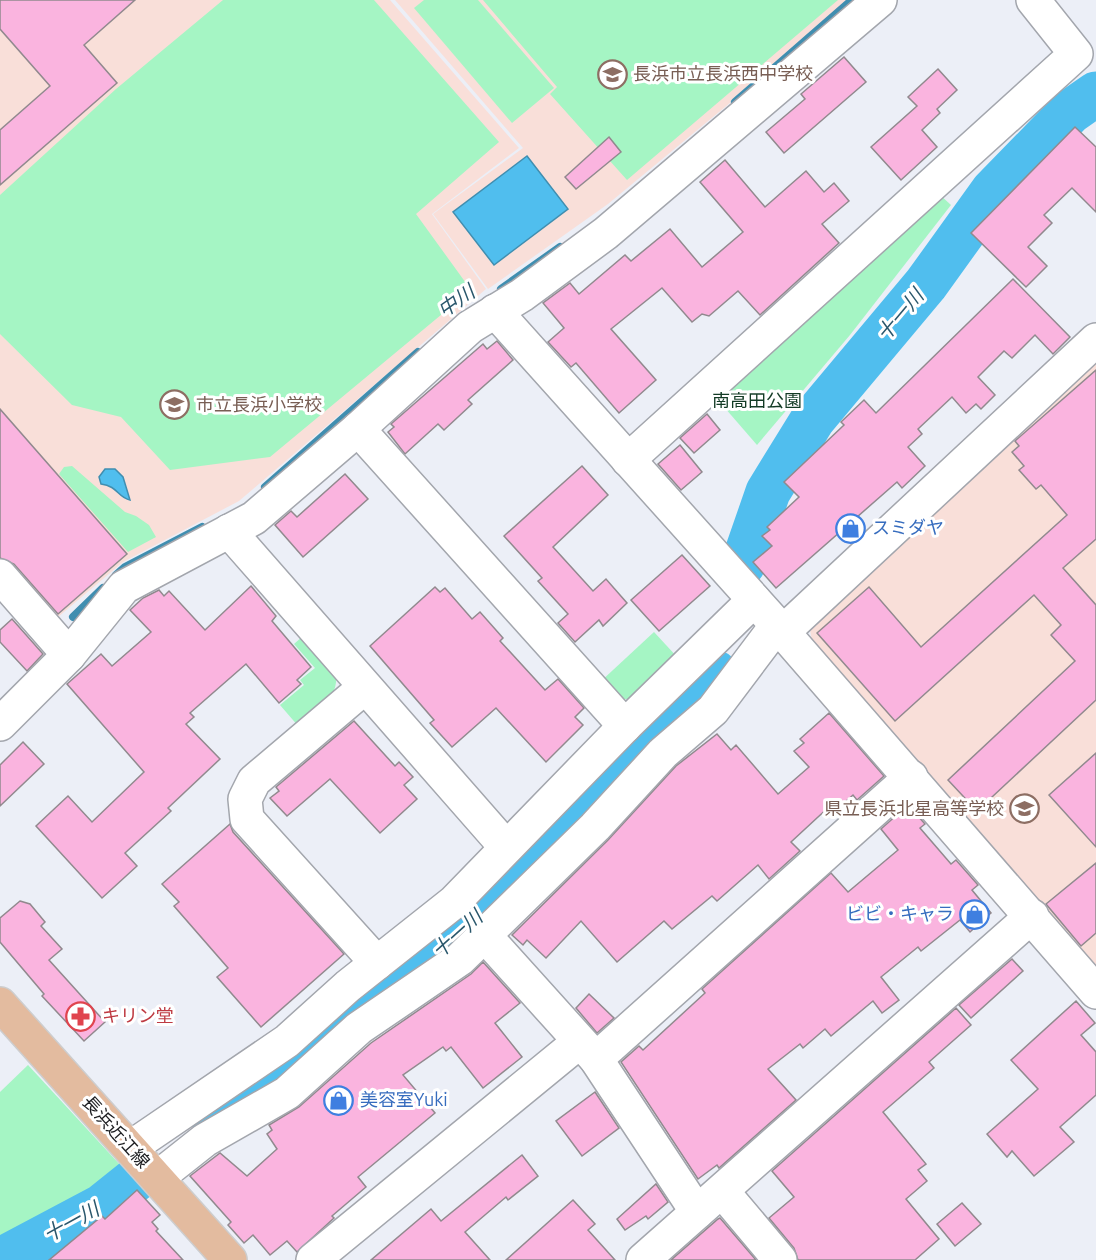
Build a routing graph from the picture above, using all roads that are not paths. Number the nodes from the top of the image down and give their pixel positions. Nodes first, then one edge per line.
1 (880, 0) edge
2 (1034, 0) edge
3 (495, 311) junction
4 (1096, 340) edge
5 (358, 429) junction
6 (628, 460) junction
7 (229, 531) junction
8 (0, 576) edge
9 (763, 610) junction
10 (716, 639) junction
11 (69, 655) junction
12 (739, 670) junction
13 (365, 687) junction
14 (0, 724) edge
15 (626, 726) junction
16 (911, 777) junction
17 (506, 847) junction
18 (1032, 916) junction
19 (485, 936) junction
20 (377, 963) junction
21 (1096, 992) edge
22 (0, 1004) edge
23 (587, 1051) junction
24 (130, 1148) junction
25 (157, 1178) junction
26 (722, 1191) junction
27 (697, 1212) junction
28 (230, 1260) edge
29 (313, 1260) edge
30 (643, 1260) edge
31 (780, 1260) edge

1 - 3 street
2 - 6 street
3 - 5 street
3 - 6 street
4 - 9 street
5 - 7 street
5 - 15 street
6 - 9 street
7 - 11 street
7 - 13 street
8 - 11 street
9 - 10 street
9 - 12 street
9 - 16 street
10 - 12 street
10 - 15 street
11 - 14 street
12 - 19 street
13 - 17 street
13 - 20 street
15 - 17 street
16 - 18 street
16 - 23 street
17 - 20 street
18 - 21 street
18 - 26 street
19 - 23 street
19 - 25 street
20 - 24 street
22 - 24 main road, 長浜近江線
23 - 27 street
23 - 29 street
24 - 25 main road, 長浜近江線
25 - 28 main road, 長浜近江線
26 - 27 street
26 - 31 street
27 - 30 street

